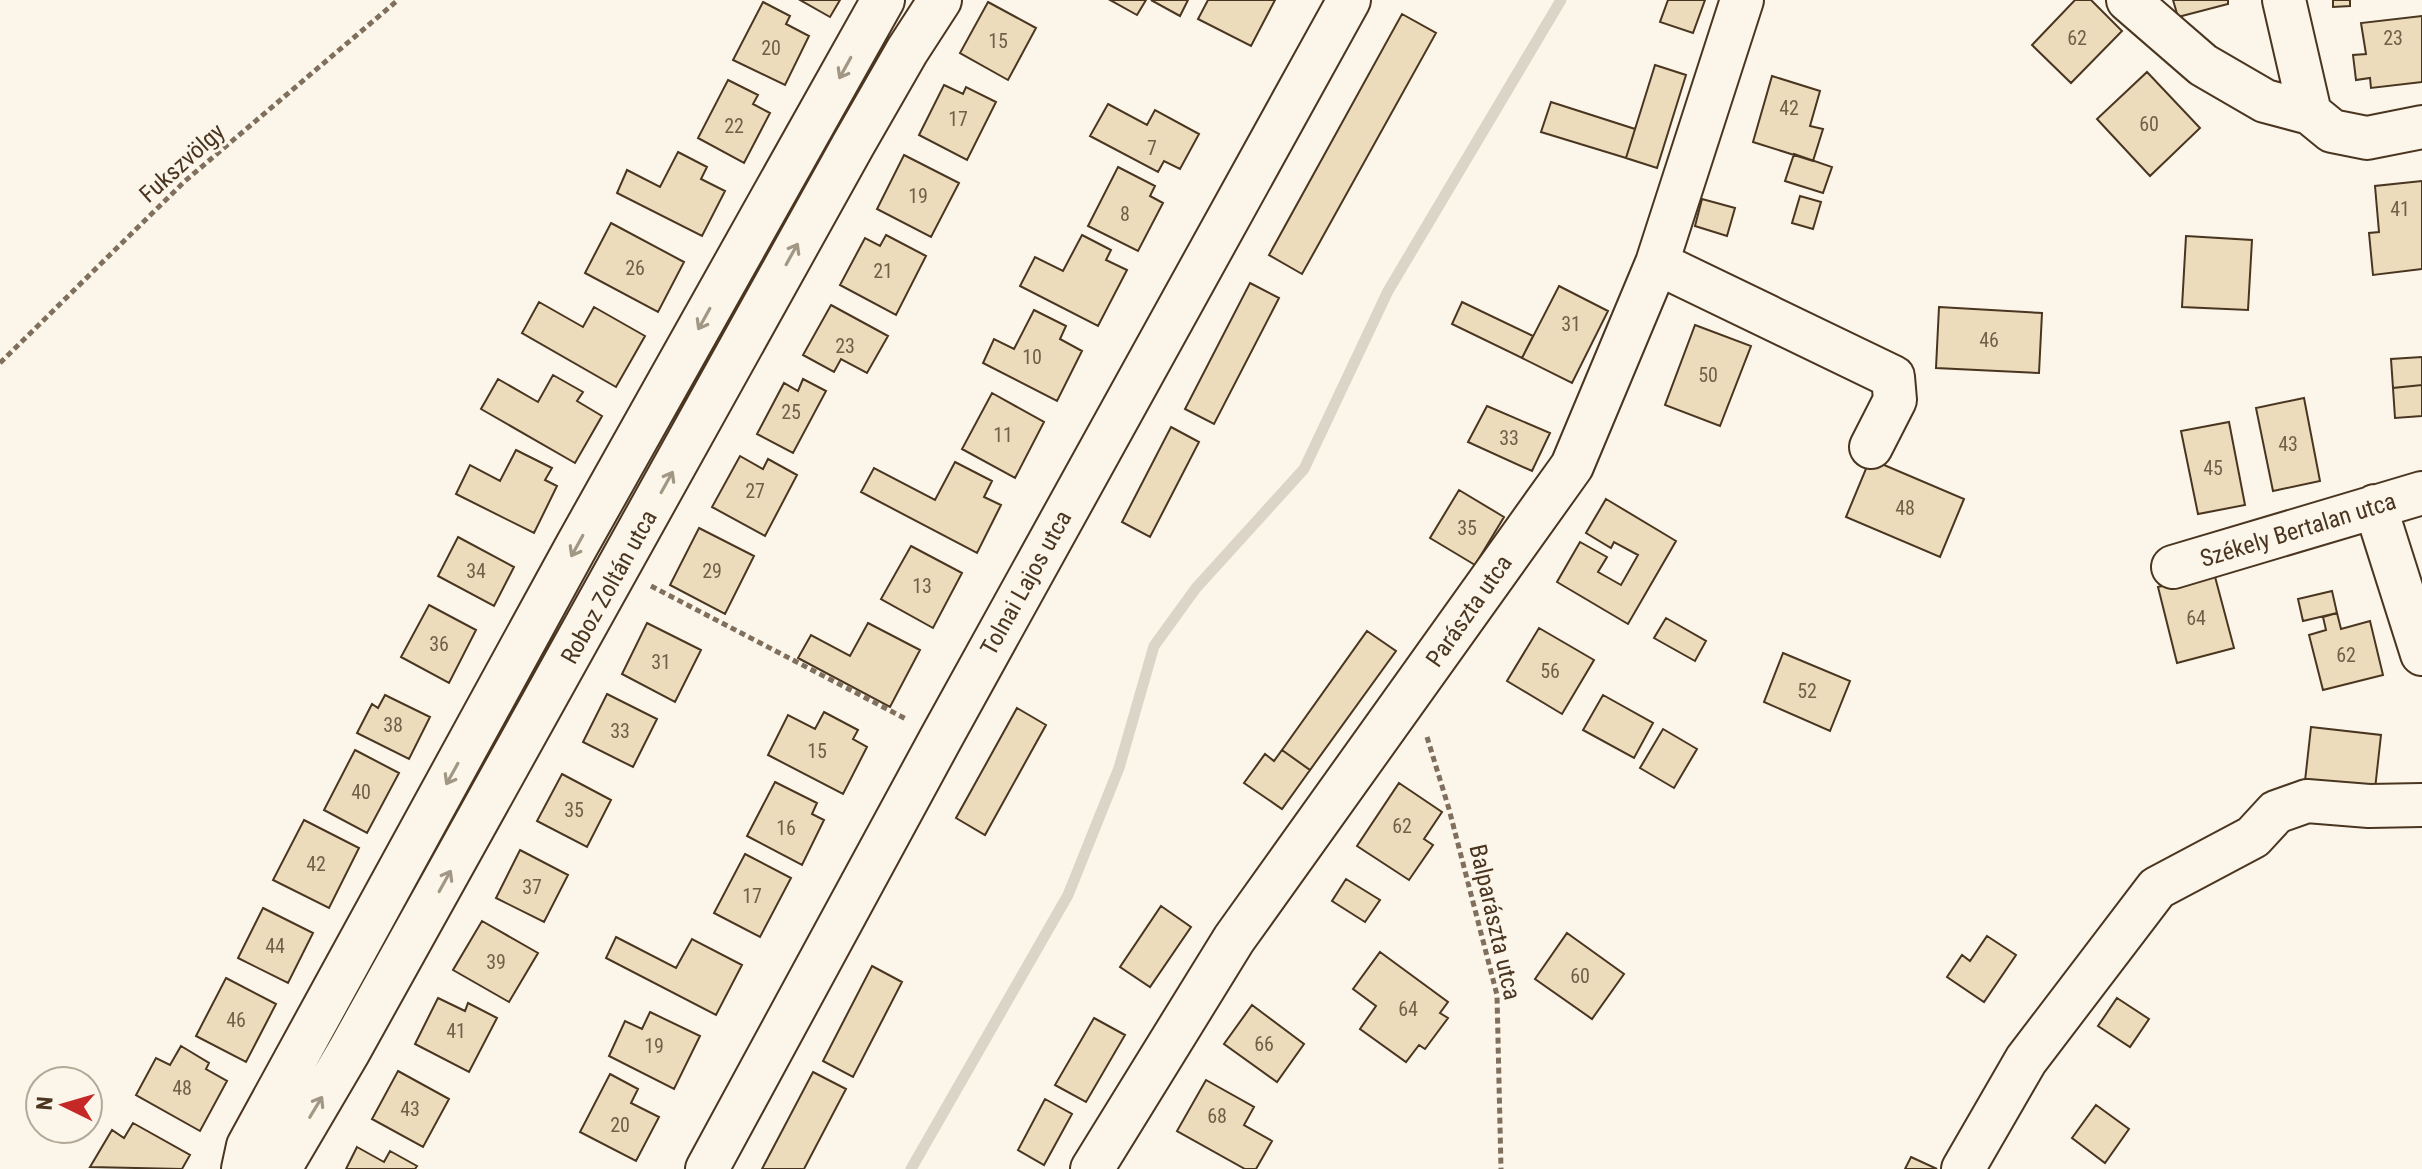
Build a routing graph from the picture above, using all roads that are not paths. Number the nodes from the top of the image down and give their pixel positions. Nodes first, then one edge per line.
1 (883, 0) edge
2 (940, 0) edge
3 (1349, 0) edge
4 (1742, 0) edge
5 (2128, 0) edge
6 (2284, 0) edge
7 (2310, 113) junction
8 (2422, 127) edge
9 (1657, 263) junction
10 (1871, 447) dead end
11 (2422, 493) edge
12 (2375, 506) junction
13 (2173, 567) dead end
14 (2422, 654) edge
15 (2422, 805) edge
16 (243, 1169) edge
17 (272, 1169) edge
18 (707, 1169) edge
19 (1092, 1169) edge
20 (1963, 1169) edge

1 -> 16 street, Roboz Zoltán utca
17 -> 2 street, Roboz Zoltán utca
3 - 18 street, Tolnai Lajos utca
4 - 9 street, Parászta utca
5 - 7 street
6 - 7 street
7 - 8 street
9 - 10 street
9 - 19 street, Parászta utca
11 - 12 street, Székely Bertalan utca
12 - 13 street, Székely Bertalan utca
12 - 14 street
15 - 20 street

